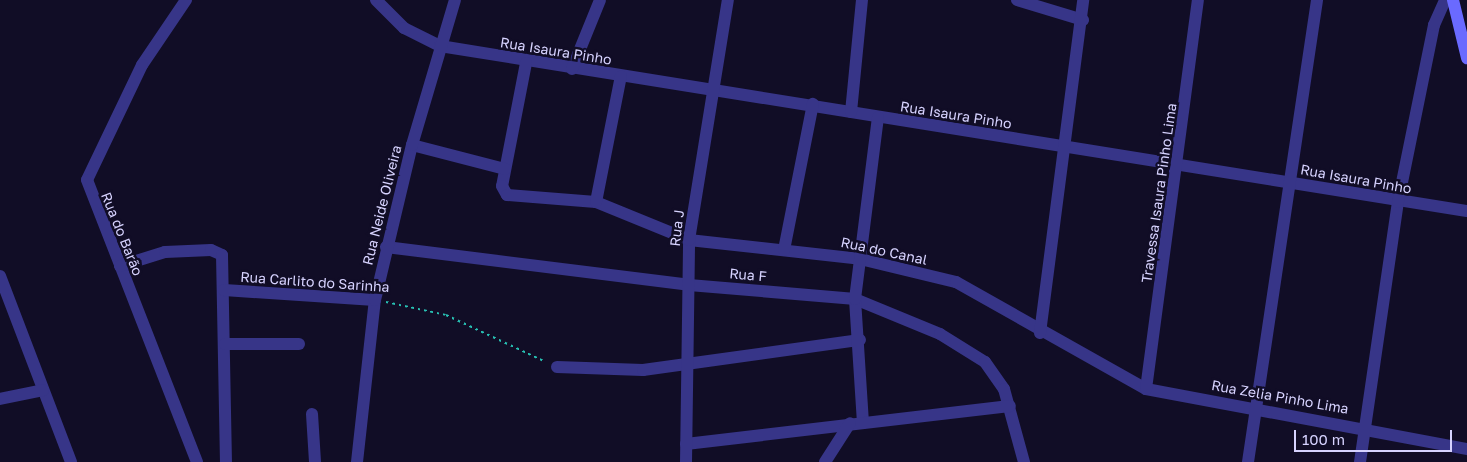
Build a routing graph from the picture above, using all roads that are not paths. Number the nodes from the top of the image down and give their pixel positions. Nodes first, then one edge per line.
1 (186, 0) edge
2 (376, 0) edge
3 (455, 0) edge
4 (600, 0) edge
5 (728, 0) edge
6 (862, 0) edge
7 (1017, 0) edge
8 (1083, 0) edge
9 (1198, 0) edge
10 (1317, 0) edge
11 (1445, 0) edge
12 (1453, 0) edge
13 (1083, 20) junction
14 (440, 46) junction
15 (1467, 58) edge
16 (526, 63) junction
17 (572, 69) junction
18 (621, 76) junction
19 (716, 88) junction
20 (813, 104) junction
21 (851, 112) junction
22 (878, 117) junction
23 (412, 145) junction
24 (1066, 148) junction
25 (1179, 164) junction
26 (505, 169) junction
27 (1292, 183) junction
28 (596, 202) junction
29 (1398, 202) junction
30 (1467, 211) edge
31 (689, 240) junction
32 (386, 247) junction
33 (784, 250) junction
34 (860, 259) junction
35 (120, 266) junction
36 (0, 276) edge
37 (689, 285) junction
38 (224, 290) junction
39 (375, 300) junction
40 (855, 300) junction
41 (1040, 333) junction
42 (860, 340) junction
43 (225, 344) junction
44 (299, 344) dead end
45 (689, 365) junction
46 (558, 368) road end
47 (42, 390) junction
48 (1146, 390) junction
49 (0, 399) edge
50 (1010, 406) junction
51 (1255, 409) junction
52 (312, 414) dead end
53 (850, 423) junction
54 (863, 423) junction
55 (1367, 427) junction
56 (686, 444) junction
57 (1467, 449) edge
58 (71, 462) edge
59 (197, 462) edge
60 (226, 462) edge
61 (315, 462) edge
62 (357, 462) edge
63 (686, 462) edge
64 (825, 462) edge
65 (1024, 462) edge
66 (1248, 462) edge
67 (1360, 462) edge

1 - 35 street, Rua do Barão
2 - 14 street, Rua Isaura Pinho
3 - 14 street, Rua Neide Oliveira
4 - 17 street
5 - 19 street, Rua J
6 - 21 street
7 - 13 street
8 - 13 street
9 - 25 street, Travessa Isaura Pinho Lima
10 - 27 street
11 - 29 street
12 - 15 main road
13 - 24 street
14 - 16 street, Rua Isaura Pinho
14 - 23 street, Rua Neide Oliveira
16 - 17 street, Rua Isaura Pinho
16 - 26 street
17 - 18 street, Rua Isaura Pinho
18 - 19 street, Rua Isaura Pinho
18 - 28 street
19 - 20 street, Rua Isaura Pinho
19 - 31 street, Rua J
20 - 21 street, Rua Isaura Pinho
20 - 33 street
21 - 22 street, Rua Isaura Pinho
22 - 24 street, Rua Isaura Pinho
22 - 34 street
23 - 26 street
23 - 32 street, Rua Neide Oliveira
24 - 25 street, Rua Isaura Pinho
24 - 41 street
25 - 27 street, Rua Isaura Pinho
25 - 48 street, Travessa Isaura Pinho Lima
26 - 28 street
27 - 29 street, Rua Isaura Pinho
27 - 51 street
28 - 31 street, Rua do Canal
29 - 30 street, Rua Isaura Pinho
29 - 55 street
31 - 33 street, Rua do Canal
31 - 37 street, Rua J
32 - 37 street, Rua F
32 - 39 street, Rua Neide Oliveira
33 - 34 street, Rua do Canal
34 - 40 street
34 - 41 street, Rua do Canal
35 - 38 street
35 - 59 street, Rua do Barão
36 - 47 street
37 - 40 street, Rua F
37 - 45 street, Rua J
38 - 39 street, Rua Carlito do Sarinha
38 - 43 street
39 - 62 street, Rua Neide Oliveira
40 - 42 street
40 - 50 street, Rua F
41 - 48 street, Rua do Canal
42 - 45 street
42 - 54 street
43 - 44 street
43 - 60 street
45 - 46 street
45 - 56 street, Rua J
47 - 49 street
47 - 58 street
48 - 51 street, Rua Zelia Pinho Lima
50 - 54 street
50 - 65 street, Rua F
51 - 55 street, Rua Zelia Pinho Lima
51 - 66 street
52 - 61 street
53 - 54 street
53 - 56 street
53 - 64 street
55 - 57 street, Rua Zelia Pinho Lima
55 - 67 street
56 - 63 street, Rua J

